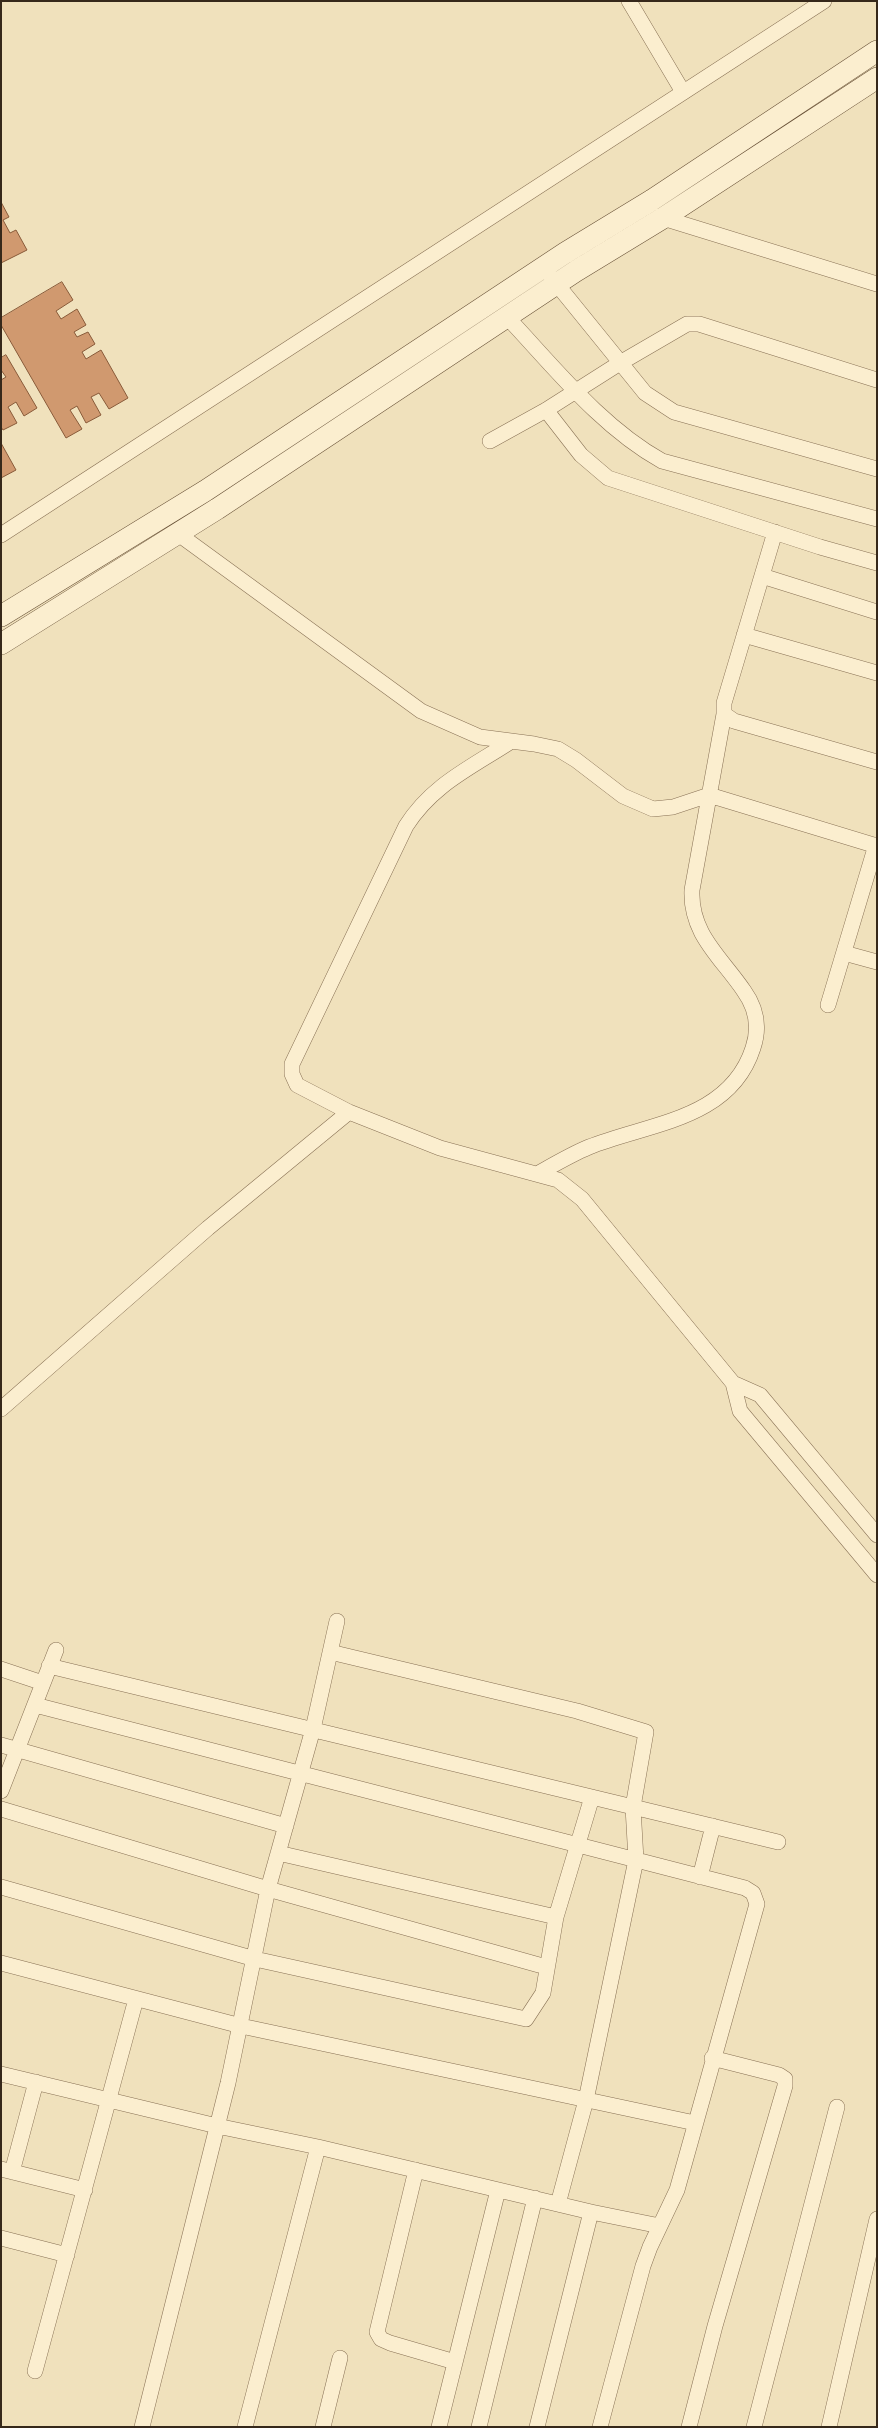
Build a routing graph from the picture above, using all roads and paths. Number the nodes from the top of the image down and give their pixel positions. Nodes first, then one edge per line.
1 (629, 1) edge
2 (824, 1) edge
3 (877, 51) edge
4 (877, 78) edge
5 (683, 92) junction
6 (663, 218) junction
7 (544, 267) junction
8 (556, 284) junction
9 (877, 284) edge
10 (507, 317) junction
11 (620, 363) junction
12 (877, 380) edge
13 (577, 390) junction
14 (546, 410) junction
15 (490, 441) dead end
16 (877, 470) edge
17 (877, 518) edge
18 (775, 532) junction
19 (177, 533) junction
20 (1, 535) edge
21 (876, 560) edge
22 (762, 576) junction
23 (877, 612) edge
24 (1, 616) edge
25 (744, 635) junction
26 (1, 644) edge
27 (877, 673) edge
28 (724, 714) junction
29 (510, 742) junction
30 (877, 762) edge
31 (709, 795) junction
32 (876, 845) edge
33 (844, 953) junction
34 (877, 962) edge
35 (828, 1005) dead end
36 (349, 1112) junction
37 (539, 1173) junction
38 (733, 1383) junction
39 (1, 1409) edge
40 (877, 1535) edge
41 (877, 1575) edge
42 (337, 1621) dead end
43 (56, 1650) dead end
44 (330, 1652) junction
45 (49, 1666) junction
46 (1, 1669) edge
47 (43, 1683) junction
48 (34, 1705) junction
49 (313, 1728) junction
50 (1, 1745) edge
51 (17, 1750) junction
52 (300, 1774) junction
53 (1, 1792) edge
54 (592, 1797) junction
55 (633, 1807) junction
56 (1, 1809) edge
57 (286, 1826) junction
58 (713, 1826) junction
59 (778, 1842) dead end
60 (579, 1845) junction
61 (278, 1853) junction
62 (636, 1860) junction
63 (700, 1877) junction
64 (1, 1887) edge
65 (268, 1889) junction
66 (556, 1917) junction
67 (256, 1959) junction
68 (1, 1963) edge
69 (539, 1965) dead end
70 (136, 1999) junction
71 (240, 2026) junction
72 (712, 2058) junction
73 (1, 2074) edge
74 (36, 2082) junction
75 (109, 2100) junction
76 (586, 2100) junction
77 (837, 2107) dead end
78 (695, 2123) junction
79 (217, 2126) junction
80 (318, 2147) junction
81 (416, 2170) junction
82 (7, 2171) edge
83 (85, 2190) junction
84 (498, 2190) junction
85 (535, 2198) junction
86 (558, 2204) junction
87 (591, 2212) junction
88 (877, 2219) edge
89 (660, 2226) junction
90 (1, 2238) edge
91 (67, 2256) junction
92 (340, 2358) dead end
93 (455, 2362) junction
94 (35, 2371) dead end
95 (142, 2427) edge
96 (246, 2427) edge
97 (323, 2427) edge
98 (439, 2427) edge
99 (479, 2427) edge
100 (537, 2427) edge
101 (600, 2427) edge
102 (689, 2427) edge
103 (754, 2427) edge
104 (829, 2427) edge

1 - 5 street
2 - 5 street
3 - 7 main road
4 - 6 main road
5 - 20 street
6 - 8 main road
6 - 9 street
7 - 8 street
7 - 24 main road
8 - 10 main road
8 - 11 street
10 - 13 street
10 - 19 main road
11 - 12 street
11 - 13 street
11 - 16 street
13 - 14 street
13 - 17 street
14 - 15 street
14 - 18 street
18 - 21 street
18 - 22 street
19 - 26 main road
19 - 29 street
22 - 23 street
22 - 25 street
25 - 27 street
25 - 28 street
28 - 30 street
28 - 31 street
29 - 31 street
29 - 36 street
31 - 32 street
31 - 37 street
32 - 33 street
33 - 34 street
33 - 35 street
36 - 37 street
36 - 39 street
37 - 38 street
38 - 40 street
38 - 41 street
42 - 44 street
43 - 45 street
44 - 49 street
44 - 55 street
45 - 47 street
45 - 49 street
46 - 47 street
47 - 48 street
48 - 51 street
48 - 52 street
49 - 52 street
49 - 54 street
50 - 51 street
51 - 53 street
51 - 57 street
52 - 57 street
52 - 60 street
54 - 55 street
54 - 60 street
55 - 58 street
55 - 62 street
56 - 65 street
57 - 61 street
58 - 59 street
58 - 63 street
60 - 62 street
60 - 66 street
61 - 65 street
61 - 66 street
62 - 63 street
62 - 76 street
63 - 72 street
64 - 67 street
65 - 67 street
65 - 69 street
66 - 67 street
67 - 71 street
68 - 70 street
70 - 71 street
70 - 75 street
71 - 76 street
71 - 79 street
72 - 78 street
72 - 102 street
73 - 74 street
74 - 75 street
74 - 82 street
75 - 79 street
75 - 83 street
76 - 78 street
76 - 86 street
77 - 103 street
78 - 89 street
79 - 80 street
79 - 95 street
80 - 81 street
80 - 96 street
81 - 84 street
81 - 93 street
82 - 83 street
83 - 91 street
84 - 85 street
84 - 93 street
85 - 86 street
85 - 99 street
86 - 87 street
87 - 89 street
87 - 100 street
88 - 104 street
89 - 101 street
90 - 91 street
91 - 94 street
92 - 97 street
93 - 98 street

